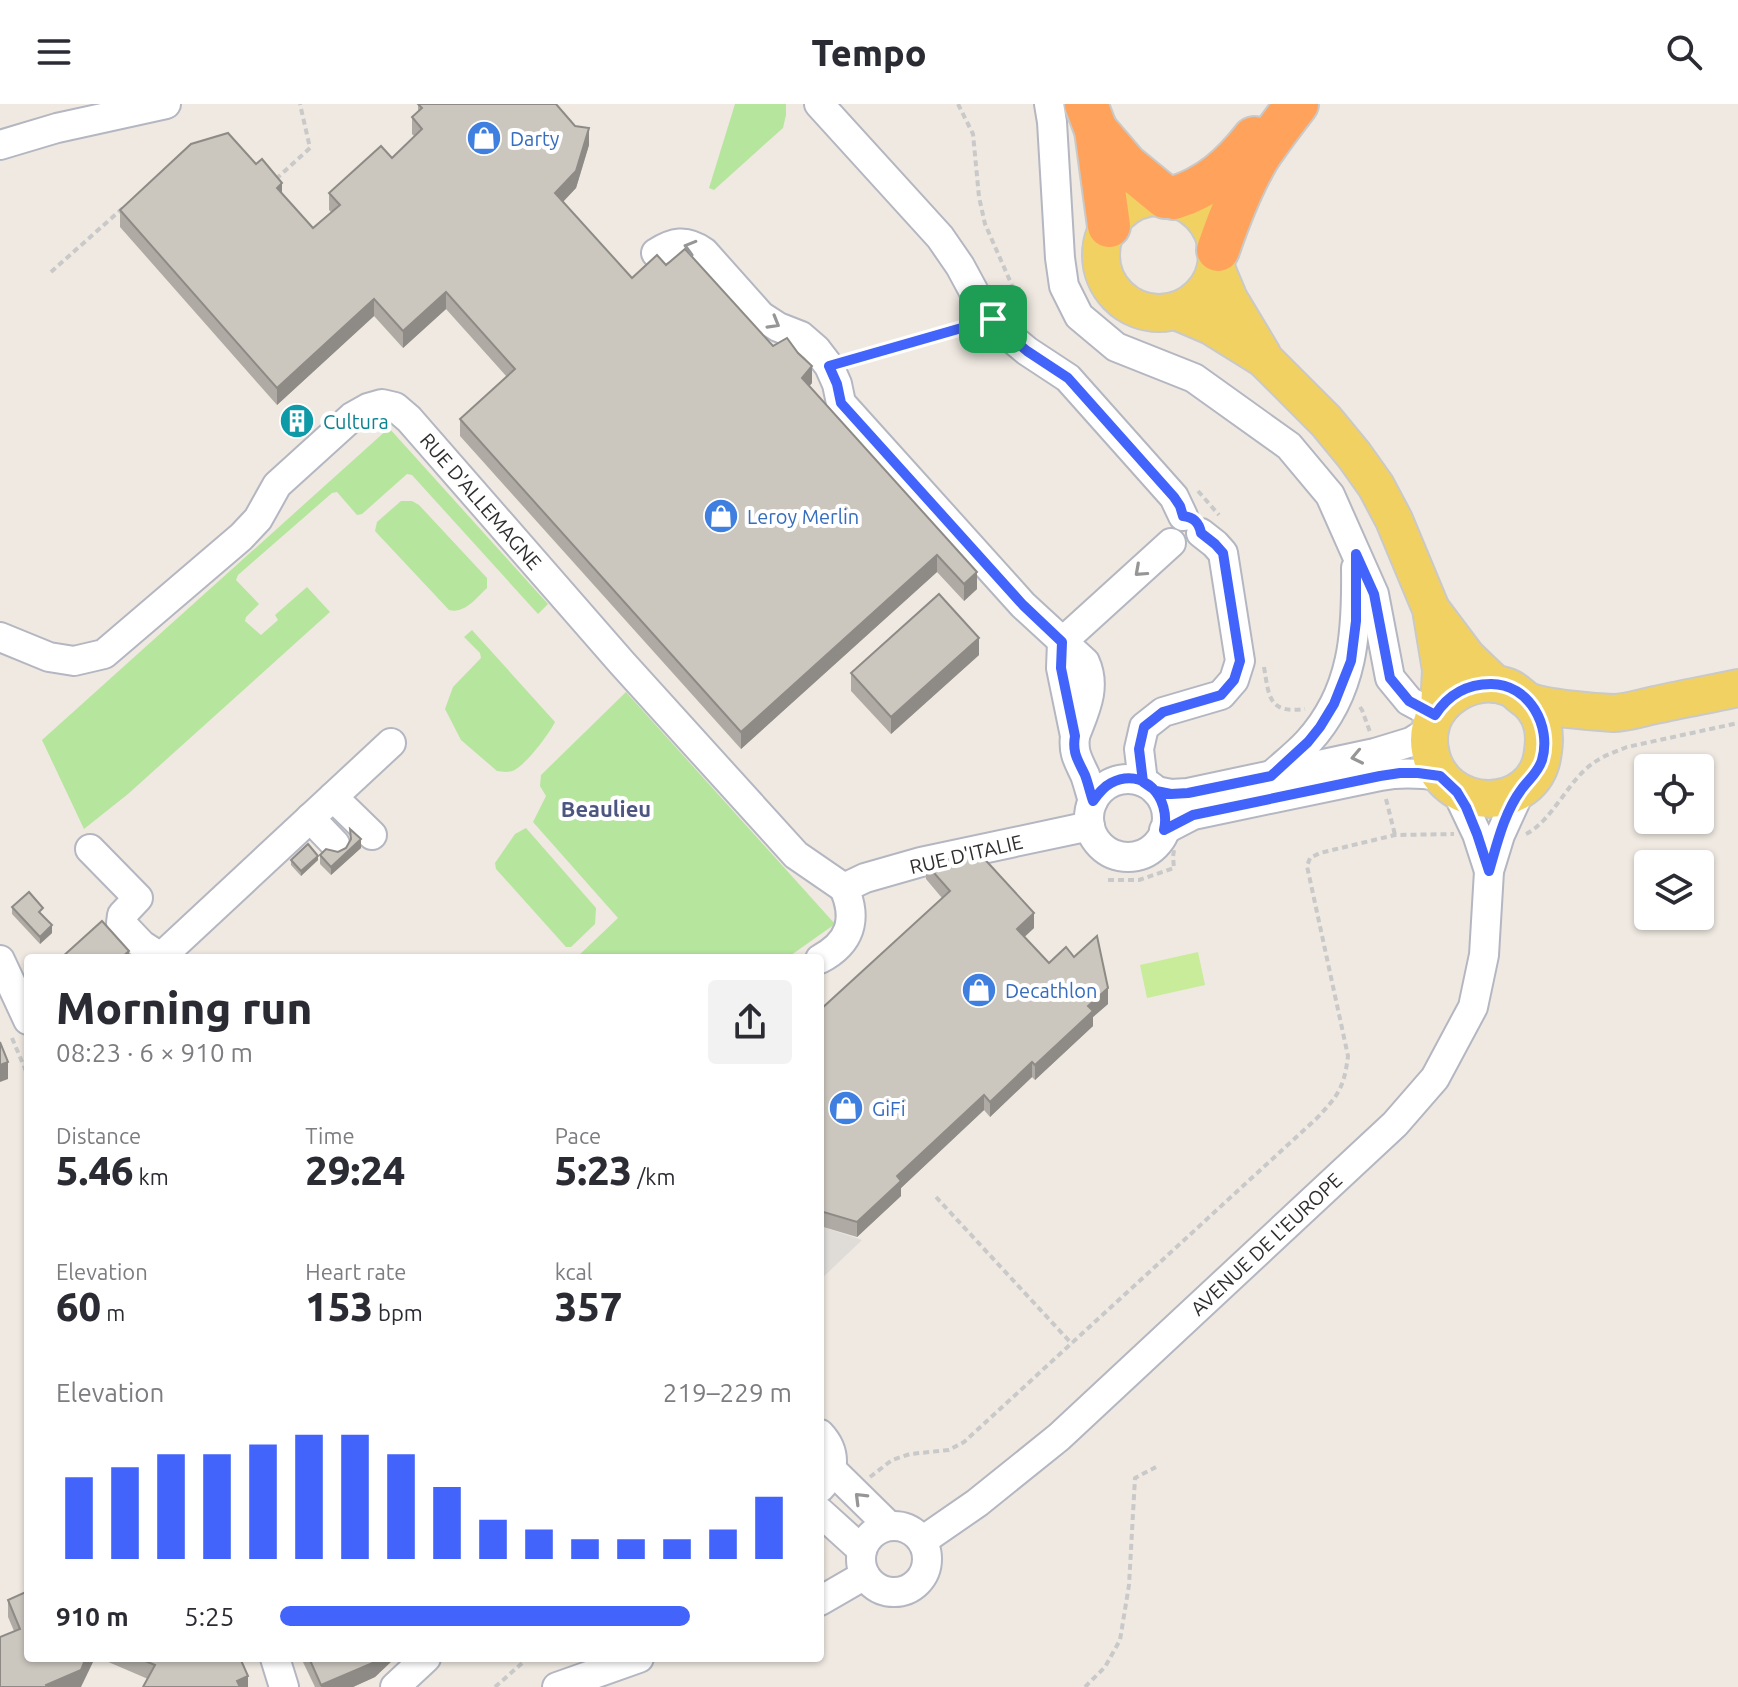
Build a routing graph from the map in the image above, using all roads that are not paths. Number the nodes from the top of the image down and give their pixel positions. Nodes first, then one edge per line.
1 (166, 104) edge
2 (819, 104) edge
3 (1049, 104) edge
4 (1278, 104) edge
5 (1297, 104) edge
6 (1091, 117) edge
7 (0, 145) edge
8 (1170, 198) junction
9 (1109, 226) junction
10 (656, 253) edge
11 (1217, 259) junction
12 (1176, 311) junction
13 (1264, 359) junction
14 (1192, 524) junction
15 (1356, 554) junction
16 (1109, 599) junction
17 (1431, 609) junction
18 (2, 636) edge
19 (1062, 642) junction
20 (1085, 662) junction
21 (1495, 684) junction
22 (1738, 688) edge
23 (1528, 701) junction
24 (1616, 713) junction
25 (1434, 718) junction
26 (1075, 736) junction
27 (391, 743) dead end
28 (1543, 758) junction
29 (1271, 776) junction
30 (1448, 784) junction
31 (1149, 786) junction
32 (1521, 789) junction
33 (333, 797) junction
34 (1091, 814) junction
35 (310, 818) junction
36 (1164, 830) junction
37 (1489, 834) junction
38 (372, 835) dead end
39 (335, 844) dead end
40 (90, 849) dead end
41 (844, 888) junction
42 (156, 954) edge
43 (166, 954) edge
44 (824, 957) edge
45 (0, 960) edge
46 (18, 1025) edge
47 (824, 1439) edge
48 (826, 1479) edge
49 (824, 1517) edge
50 (889, 1526) junction
51 (922, 1541) junction
52 (863, 1562) junction
53 (824, 1597) edge
54 (276, 1662) edge
55 (398, 1662) edge
56 (422, 1662) edge
57 (628, 1662) edge
58 (284, 1687) edge
59 (371, 1687) edge
60 (395, 1687) edge
61 (557, 1687) edge

1 - 7 street
2 - 14 street
3 - 15 street
4 - 8 highway
5 - 11 highway
6 - 8 highway
6 - 9 highway
8 - 9 main road
8 - 11 main road
9 - 12 main road
10 - 19 street
11 - 12 main road
11 - 13 main road
12 - 13 main road
13 - 17 main road
14 -> 16 street
14 - 31 street
15 - 25 street
15 - 29 street
16 - 19 street
16 - 20 street
17 - 21 main road
17 - 25 main road
18 - 41 street, RUE D'ALLEMAGNE
19 - 20 street
19 - 26 street
20 - 26 street
21 - 23 main road
21 - 25 main road
22 - 24 main road
23 - 24 main road
23 - 28 main road
24 - 28 main road
25 -> 29 street
25 - 30 main road
26 - 34 street
27 - 33 street
28 - 32 main road
29 - 31 street
30 - 32 main road
30 - 36 street
30 - 37 street, AVENUE DE L'EUROPE
31 - 34 street
31 - 36 street
32 - 37 street
33 - 35 street
33 - 38 street
34 - 36 street
34 - 41 street, RUE D'ITALIE
35 - 39 street
35 - 43 street
37 - 51 street, AVENUE DE L'EUROPE
40 - 42 street
41 - 44 street
45 - 46 street
47 - 48 street
50 -> 48 street
49 - 52 street
50 - 51 street
50 - 52 street
51 - 52 street
52 - 53 street
54 - 58 street
55 - 59 street
56 - 60 street
57 - 61 street

